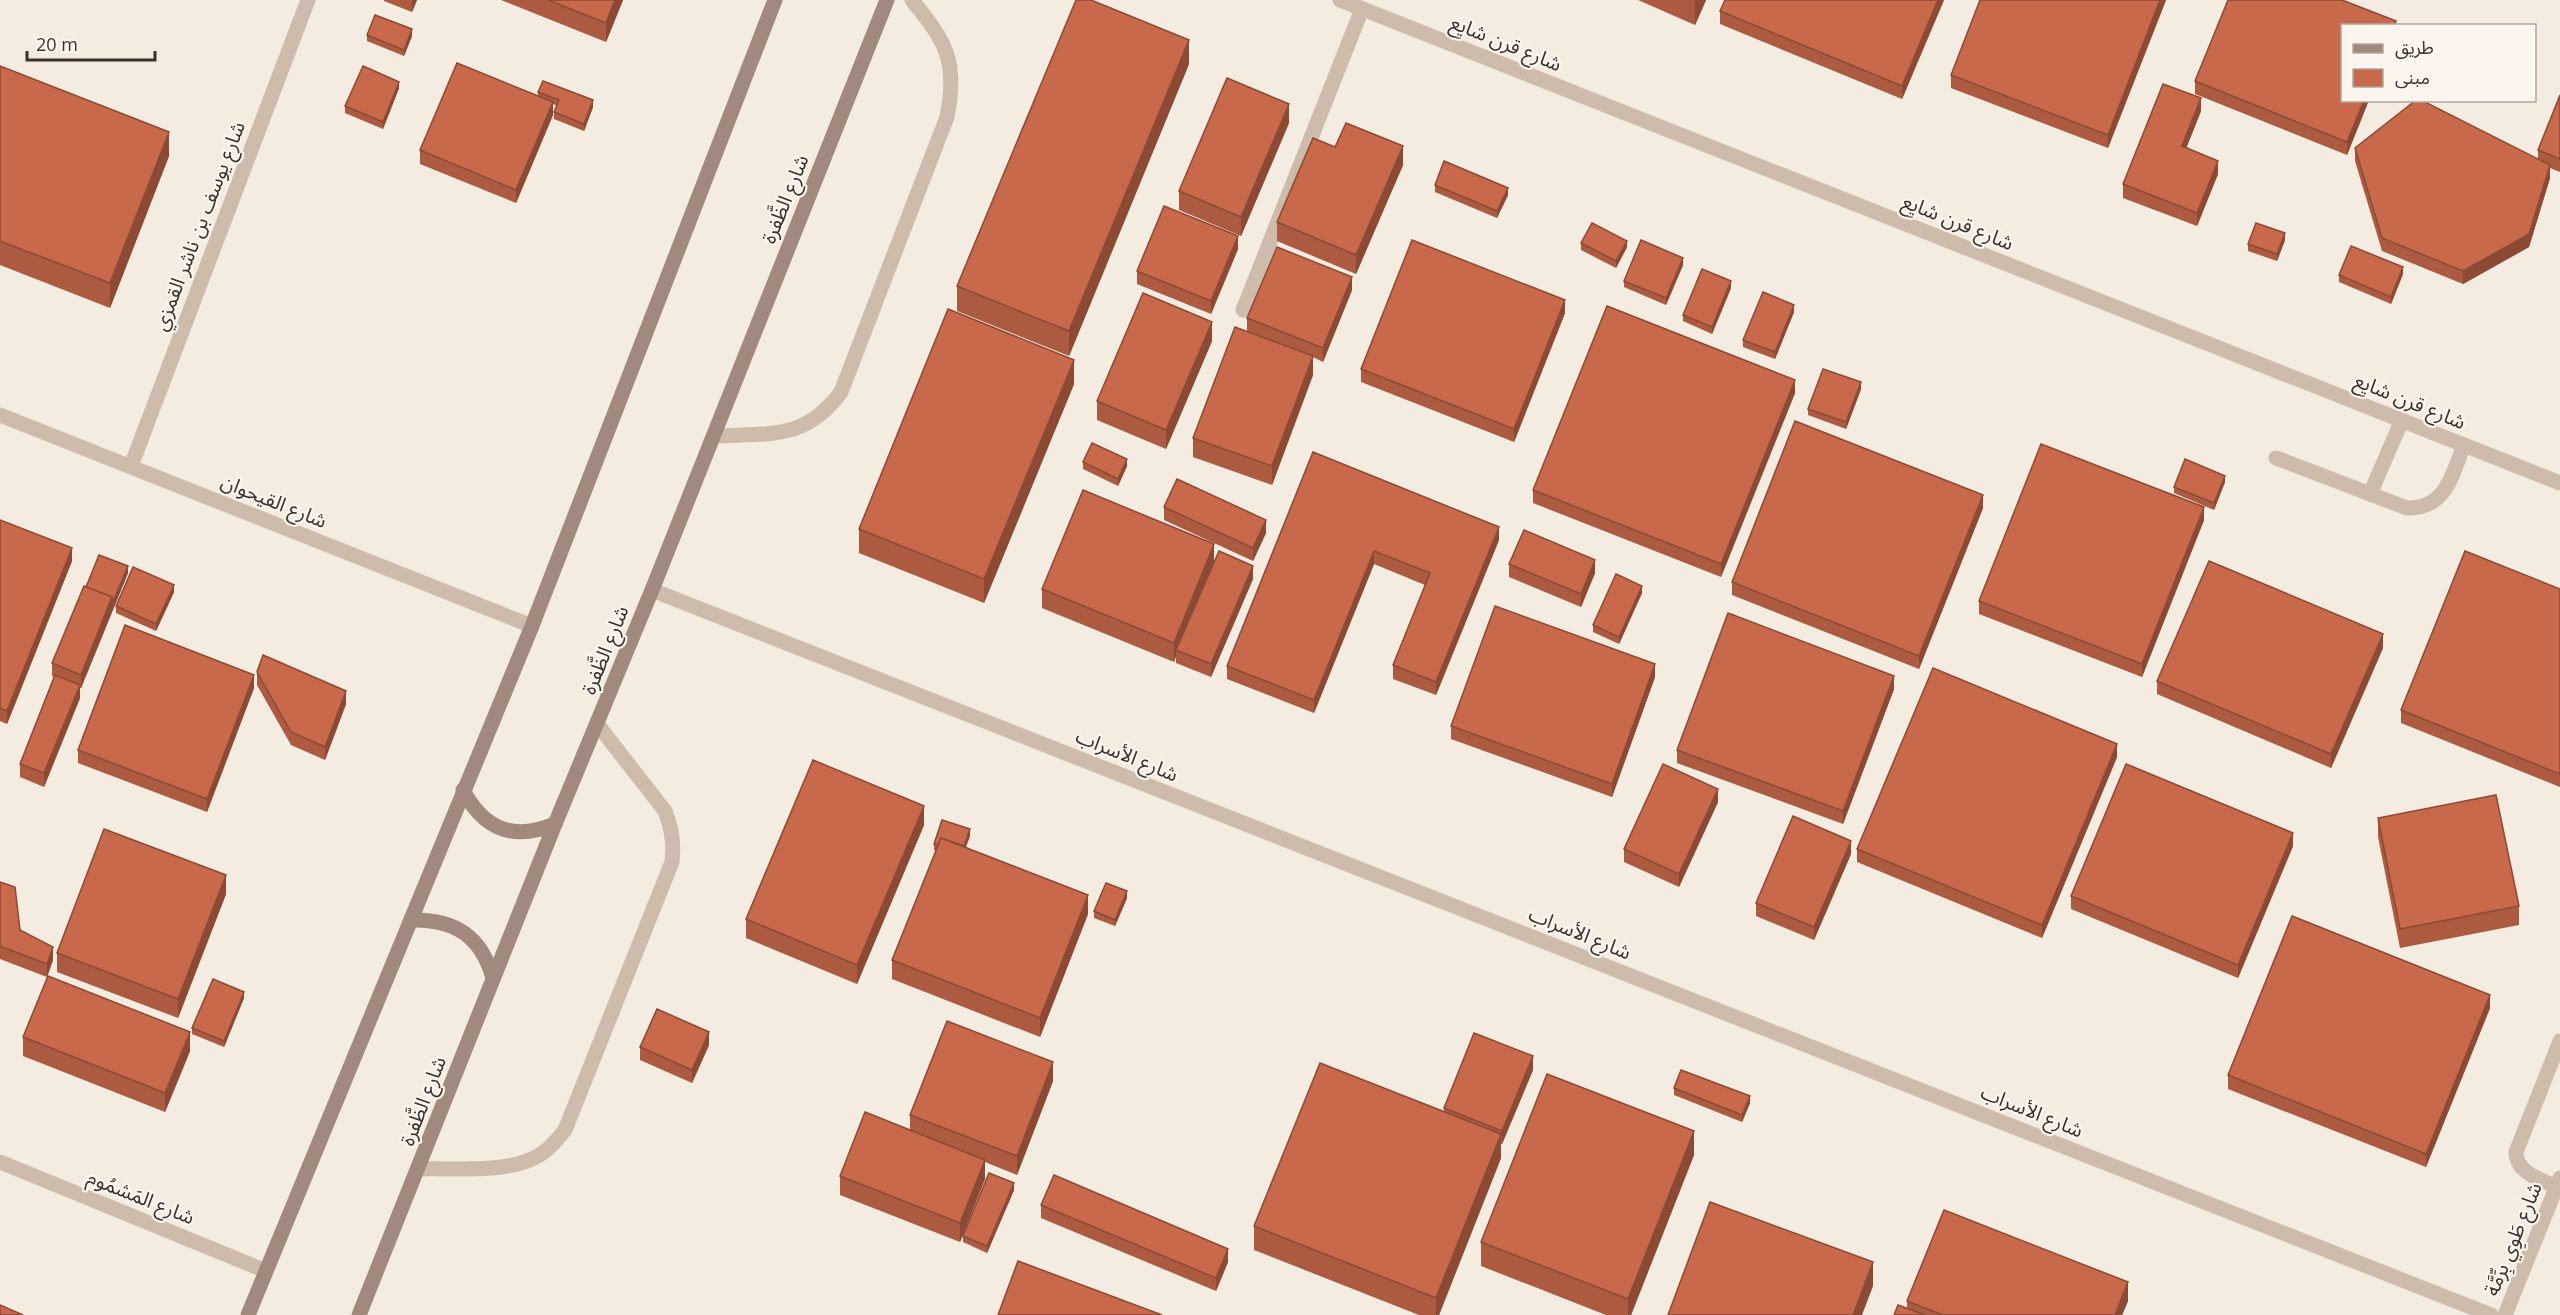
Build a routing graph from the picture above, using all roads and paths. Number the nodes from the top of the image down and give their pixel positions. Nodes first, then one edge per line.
1 (308, 0) edge
2 (775, 0) edge
3 (887, 0) edge
4 (912, 0) edge
5 (1340, 0) edge
6 (1362, 9) junction
7 (1243, 310) dead end
8 (0, 415) edge
9 (2402, 420) junction
10 (714, 436) junction
11 (2464, 445) junction
12 (2276, 458) dead end
13 (130, 466) junction
14 (2560, 483) edge
15 (2370, 494) junction
16 (652, 590) junction
17 (532, 626) junction
18 (598, 725) junction
19 (463, 790) junction
20 (555, 824) junction
21 (411, 920) junction
22 (493, 978) junction
23 (2560, 1041) edge
24 (0, 1162) edge
25 (418, 1169) junction
26 (2558, 1182) edge
27 (266, 1271) junction
28 (248, 1315) edge
29 (359, 1315) edge
30 (2491, 1315) edge
31 (2505, 1315) edge

1 - 13 street, شارع يوسف بن ناشر القمزي
2 - 17 main road
3 - 10 main road, شارع الظَّفرة
4 - 10 street
5 - 6 street, شارع قرن شايِع
6 - 7 street
6 - 9 street, شارع قرن شايِع
8 - 13 street, شارع القيحوان
9 - 11 street, شارع قرن شايِع
9 - 15 street
10 - 16 main road, شارع الظَّفرة
11 - 14 street, شارع قرن شايِع
11 - 15 street
12 - 15 street
13 - 17 street, شارع القيحوان
16 - 18 main road, شارع الظَّفرة
16 - 30 street, شارع الأسراب
17 - 19 main road
18 - 20 main road, شارع الظَّفرة
18 - 25 street
19 - 20 main road
19 - 21 main road
20 - 22 main road, شارع الظَّفرة
21 - 22 main road
21 - 27 main road
22 - 25 main road, شارع الظَّفرة
23 - 26 street
24 - 27 street, شارع المَشمُوم
25 - 29 main road, شارع الظَّفرة
26 - 31 street, شارع طَوِي بِرِّمَّة
27 - 28 main road

